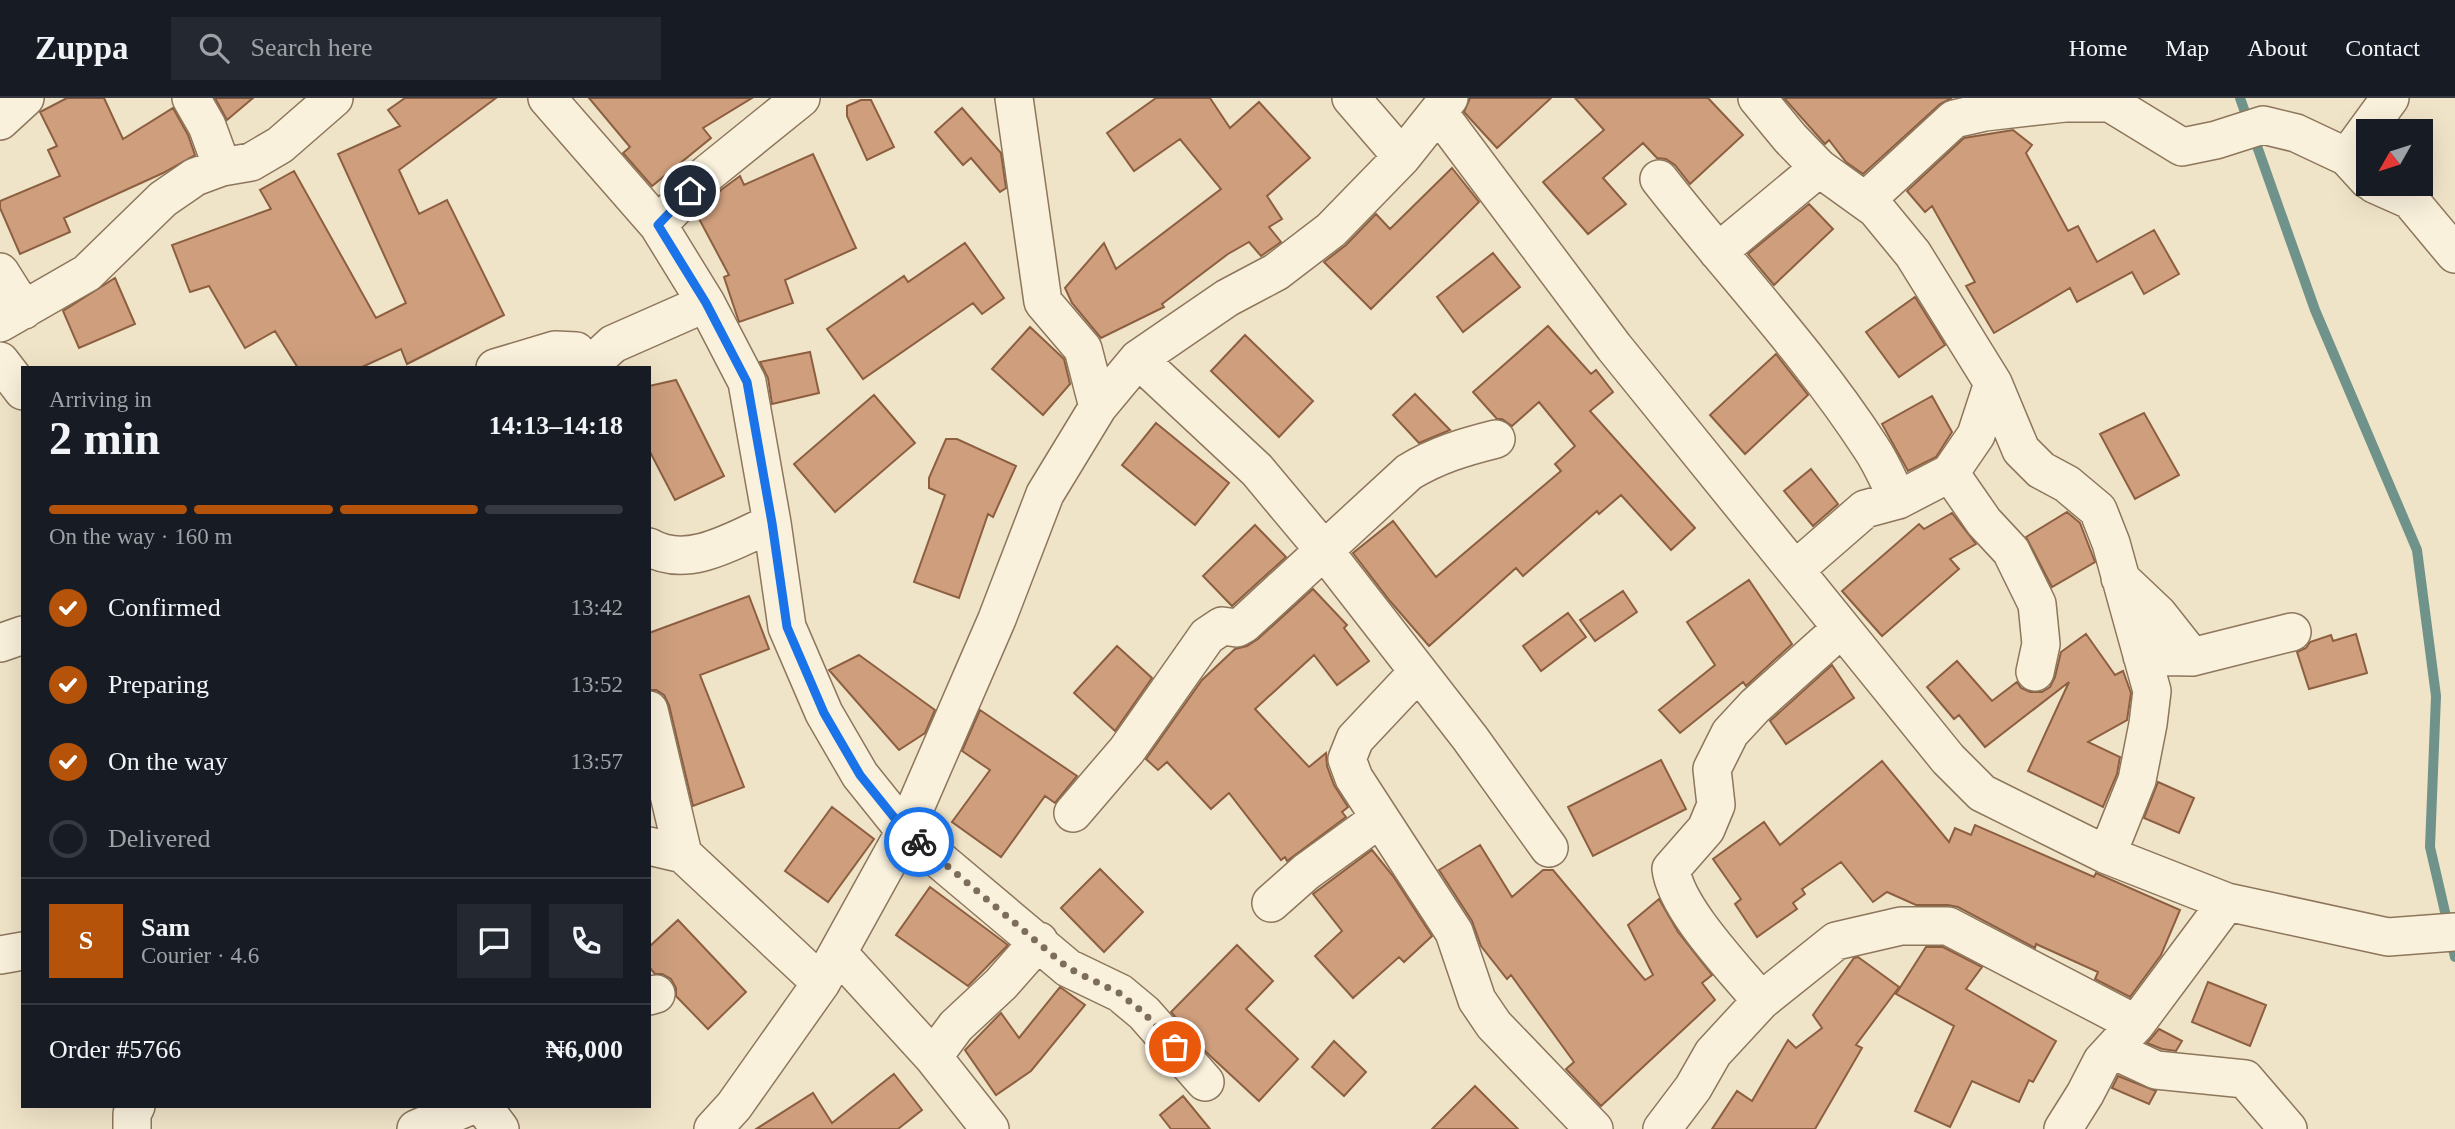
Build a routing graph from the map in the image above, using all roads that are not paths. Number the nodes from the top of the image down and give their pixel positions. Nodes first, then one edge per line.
1 (25, 98) edge
2 (191, 98) edge
3 (334, 98) edge
4 (547, 98) edge
5 (801, 98) edge
6 (1014, 98) edge
7 (1351, 98) edge
8 (1757, 98) edge
9 (2390, 98) edge
10 (1443, 105) edge
11 (2381, 119) edge
12 (0, 121) edge
13 (1402, 157) junction
14 (222, 167) junction
15 (1819, 168) junction
16 (2356, 168) edge
17 (1659, 179) dead end
18 (2401, 196) edge
19 (1865, 201) junction
20 (658, 225) junction
21 (1718, 252) junction
22 (2455, 254) edge
23 (0, 272) edge
24 (706, 303) junction
25 (12, 317) edge
26 (1138, 359) junction
27 (0, 361) edge
28 (502, 366) edge
29 (586, 366) edge
30 (588, 366) edge
31 (1993, 383) junction
32 (21, 388) edge
33 (1098, 407) junction
34 (1496, 439) dead end
35 (1950, 473) junction
36 (1898, 500) junction
37 (772, 523) junction
38 (651, 548) edge
39 (1323, 549) junction
40 (1796, 569) junction
41 (2120, 578) junction
42 (1842, 628) junction
43 (2292, 632) dead end
44 (21, 636) edge
45 (0, 643) edge
46 (2142, 656) junction
47 (2192, 657) junction
48 (2035, 672) dead end
49 (1419, 673) junction
50 (651, 726) edge
51 (1073, 813) dead end
52 (1379, 819) junction
53 (905, 831) junction
54 (1549, 848) dead end
55 (666, 850) edge
56 (2107, 855) junction
57 (2227, 902) junction
58 (1271, 903) dead end
59 (2455, 932) edge
60 (1039, 941) junction
61 (21, 951) edge
62 (0, 954) edge
63 (830, 968) junction
64 (1761, 1001) junction
65 (2124, 1037) junction
66 (933, 1057) junction
67 (1205, 1082) dead end
68 (135, 1108) edge
69 (465, 1108) edge
70 (484, 1108) edge
71 (132, 1129) edge
72 (416, 1129) edge
73 (500, 1129) edge
74 (713, 1129) edge
75 (990, 1129) edge
76 (1594, 1129) edge
77 (1662, 1129) edge
78 (2063, 1129) edge
79 (2288, 1129) edge

1 - 12 street
2 - 14 street
3 - 14 street
4 - 20 street
5 - 20 street
6 - 33 street
7 - 13 street
8 - 15 street
9 - 11 street
10 - 13 street
10 - 40 street
13 - 26 street
14 - 25 street
15 - 19 street
15 - 21 street
16 - 19 street
17 - 21 street
18 - 22 street
19 - 31 street
20 - 24 street
21 - 36 street
23 - 25 street
24 - 30 street
24 - 37 street
26 - 33 street
26 - 39 street
27 - 32 street
28 - 29 street
31 - 35 street
31 - 41 street
33 - 53 street
34 - 39 street
35 - 36 street
35 - 48 street
36 - 40 street
37 - 38 street
37 - 53 street
39 - 49 street
39 - 51 street
40 - 42 street
41 - 46 street
41 - 47 street
42 - 56 street
42 - 64 street
43 - 47 street
44 - 45 street
46 - 47 street
46 - 56 street
49 - 52 street
49 - 54 street
50 - 55 street
52 - 58 street
52 - 76 street
53 - 60 street
53 - 63 street
55 - 63 street
56 - 57 street
57 - 59 street
57 - 65 street
60 - 66 street
60 - 67 street
61 - 62 street
63 - 66 street
63 - 74 street
64 - 65 street
64 - 77 street
65 - 78 street
65 - 79 street
66 - 75 street
68 - 71 street
69 - 72 street
70 - 73 street

